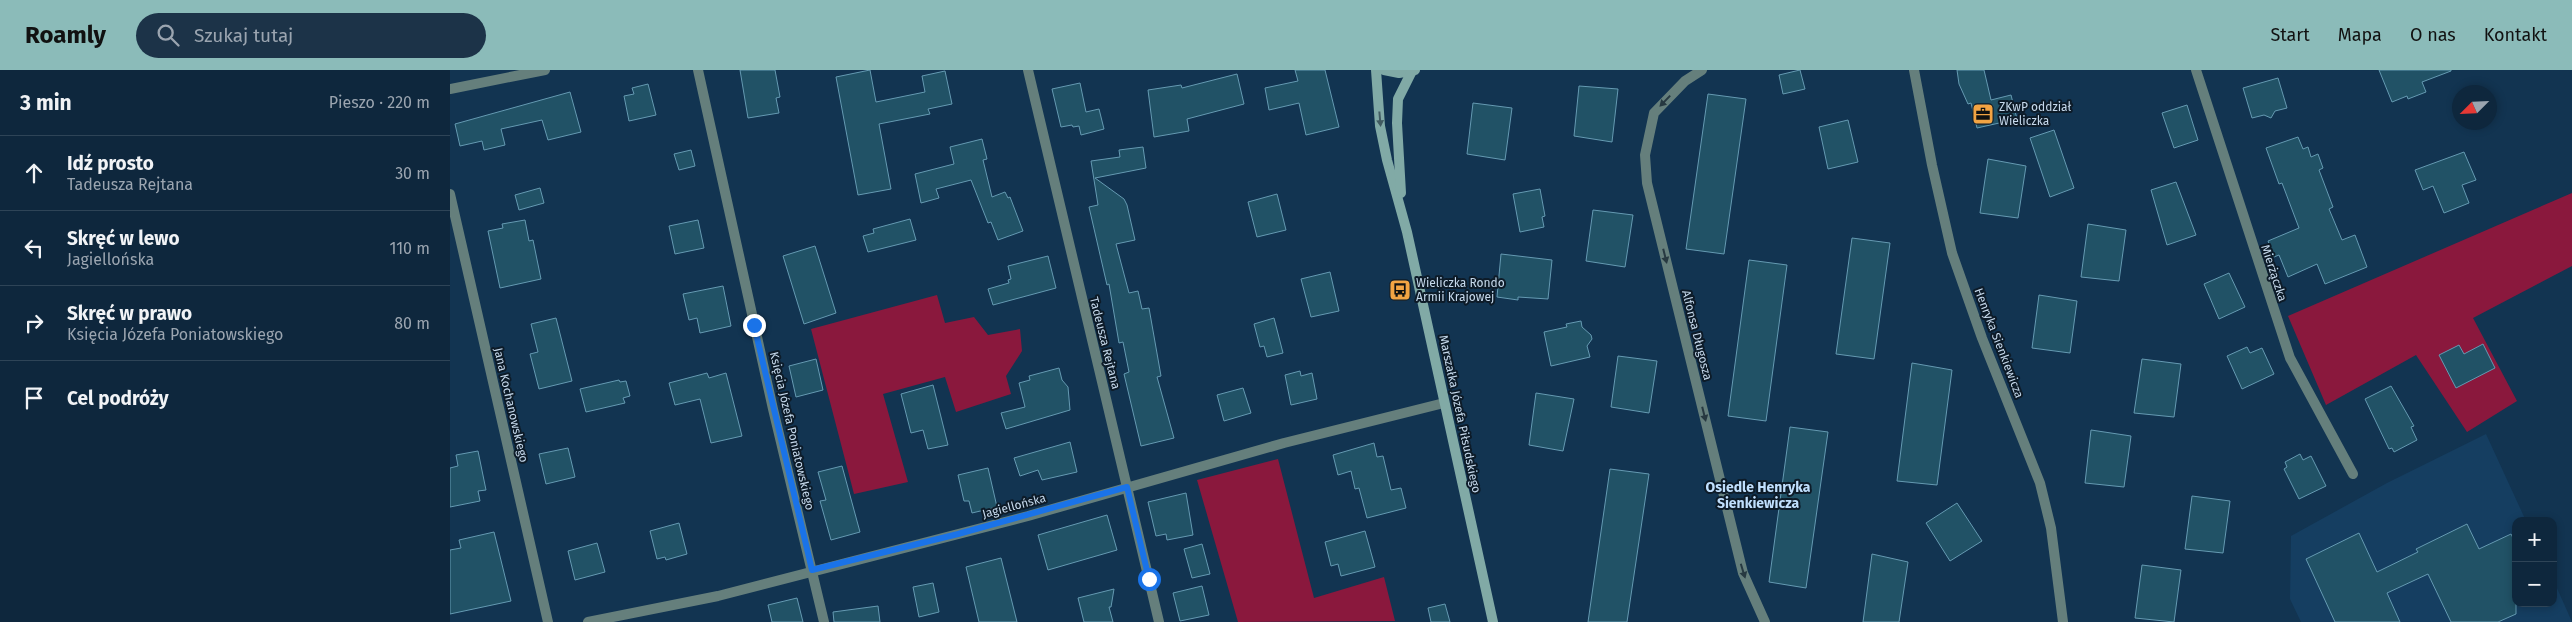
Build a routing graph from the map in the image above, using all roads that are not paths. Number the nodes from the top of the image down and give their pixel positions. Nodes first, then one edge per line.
1 (545, 70) edge
2 (698, 70) edge
3 (1028, 70) edge
4 (1376, 70) edge
5 (1384, 70) edge
6 (1702, 70) edge
7 (1914, 70) edge
8 (2196, 70) edge
9 (1413, 71) edge
10 (450, 89) edge
11 (450, 194) edge
12 (1402, 212) junction
13 (1444, 403) junction
14 (2353, 474) dead end
15 (1127, 487) junction
16 (812, 570) junction
17 (548, 622) edge
18 (588, 622) edge
19 (824, 622) edge
20 (1159, 622) edge
21 (1493, 622) edge
22 (1765, 622) edge
23 (2063, 622) edge

1 - 10 street
2 - 16 street, Księcia Józefa Poniatowskiego
3 - 15 street, Tadeusza Rejtana
4 -> 12 main road, Marszałka Józefa Piłsudskiego
5 - 9 main road
6 -> 22 street, Alfonsa Długosza
7 - 23 street, Henryka Sienkiewicza
8 - 14 street, Mierżączka
9 - 12 main road, Marszałka Józefa Piłsudskiego
11 - 17 street, Jana Kochanowskiego
12 - 13 main road, Marszałka Józefa Piłsudskiego
13 - 15 street, Jagiellońska
13 - 21 main road, Marszałka Józefa Piłsudskiego
15 - 16 street, Jagiellońska
15 - 20 street, Tadeusza Rejtana
16 - 18 street, Jagiellońska
16 - 19 street, Księcia Józefa Poniatowskiego

